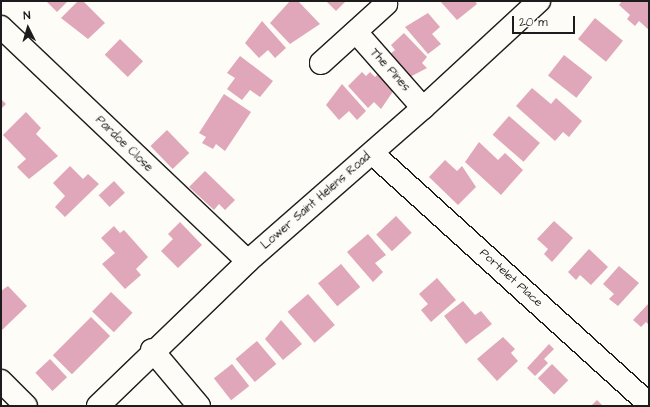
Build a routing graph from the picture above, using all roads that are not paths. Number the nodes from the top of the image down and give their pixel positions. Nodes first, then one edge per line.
1 (539, 1) edge
2 (386, 4) dead end
3 (1, 27) edge
4 (356, 32) junction
5 (321, 63) dead end
6 (423, 108) junction
7 (372, 153) junction
8 (248, 261) junction
9 (152, 350) junction
10 (1, 381) edge
11 (649, 404) edge
12 (26, 406) edge
13 (98, 406) edge
14 (199, 406) edge

1 - 6 street, Lower Saint Helens Road
2 - 4 street
3 - 8 street, Pardoe Close
4 - 5 street
4 - 6 street, The Pines
6 - 7 street, Lower Saint Helens Road
7 - 8 street, Lower Saint Helens Road
7 - 11 street, Portelet Place
8 - 9 street, Lower Saint Helens Road
9 - 13 street, Lower Saint Helens Road
9 - 14 street
10 - 12 street

